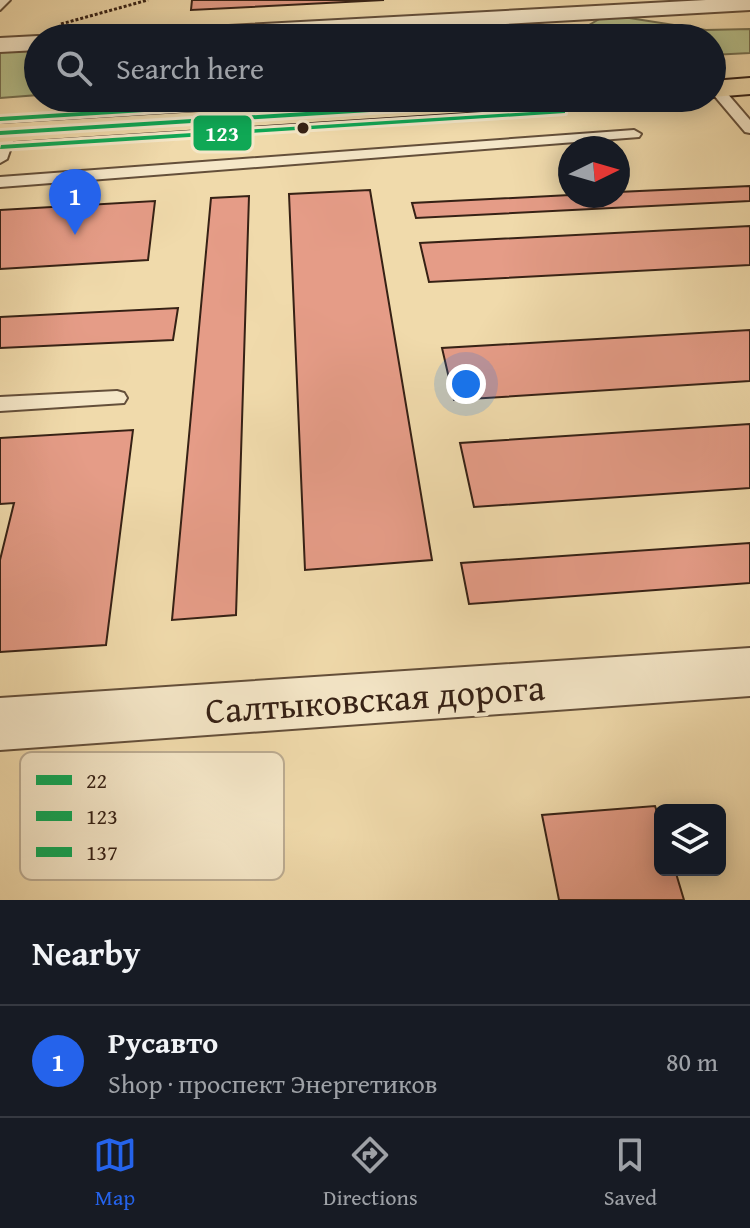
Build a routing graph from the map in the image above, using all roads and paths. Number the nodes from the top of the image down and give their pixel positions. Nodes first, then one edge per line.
1 (4, 0) edge
2 (148, 0) edge
3 (747, 2) edge
4 (0, 7) edge
5 (554, 15) junction
6 (59, 24) dead end
7 (390, 24) edge
8 (559, 24) edge
9 (24, 44) edge
10 (0, 45) edge
11 (750, 62) edge
12 (726, 74) edge
13 (726, 82) edge
14 (750, 86) edge
15 (726, 94) edge
16 (72, 112) edge
17 (261, 112) edge
18 (743, 112) edge
19 (3, 124) edge
20 (750, 129) edge
21 (634, 134) dead end
22 (0, 159) edge
23 (0, 182) edge
24 (117, 398) dead end
25 (0, 404) edge
26 (750, 672) edge
27 (0, 724) edge

1 - 4 lane
2 - 6 path
3 - 5 street
5 - 7 street
5 - 8 street
9 - 10 street
11 - 12 main road
13 - 14 main road
15 - 18 lane
16 - 19 main road
17 - 19 main road
18 - 20 lane
19 - 22 lane
21 - 23 lane
24 - 25 lane
26 - 27 street, Салтыковская дорога

